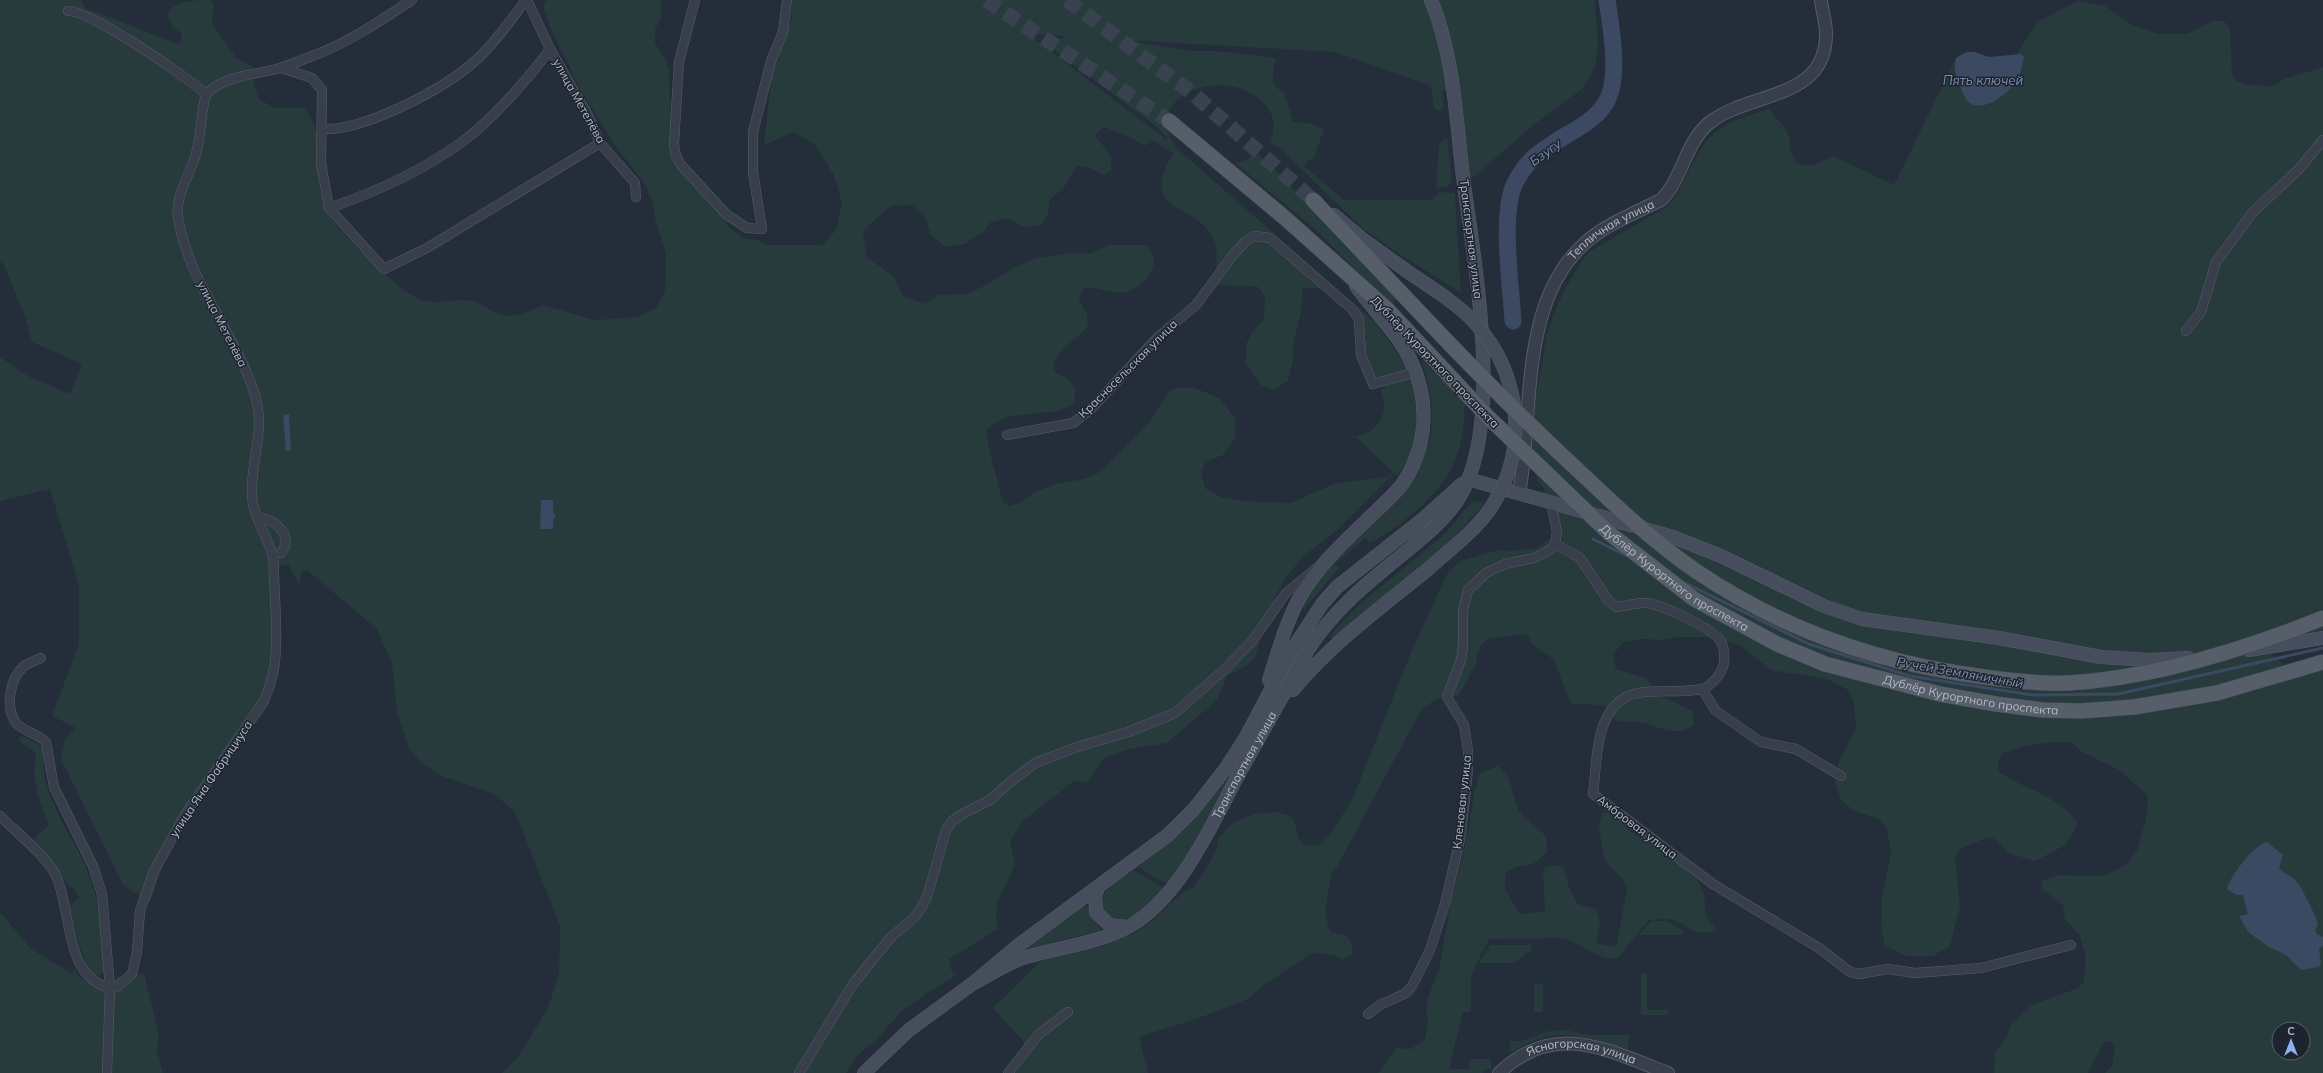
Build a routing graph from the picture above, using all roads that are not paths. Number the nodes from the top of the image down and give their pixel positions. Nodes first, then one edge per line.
1 (412, 0) edge
2 (526, 0) edge
3 (695, 0) edge
4 (787, 0) edge
5 (1431, 0) edge
6 (1820, 0) edge
7 (68, 11) dead end
8 (550, 49) junction
9 (280, 68) junction
10 (206, 94) junction
11 (1169, 121) tunnel mouth
12 (323, 129) junction
13 (2323, 140) edge
14 (600, 143) junction
15 (636, 197) dead end
16 (1313, 200) joint
17 (329, 208) junction
18 (1348, 275) junction
19 (2186, 331) dead end
20 (1416, 372) junction
21 (1007, 435) dead end
22 (1468, 479) junction
23 (1520, 493) junction
24 (1550, 502) junction
25 (258, 517) junction
26 (1555, 544) junction
27 (277, 554) junction
28 (1328, 559) junction
29 (2323, 618) edge
30 (2323, 638) edge
31 (41, 658) dead end
32 (2323, 662) edge
33 (1702, 689) junction
34 (1262, 706) junction
35 (1274, 713) junction
36 (1841, 776) dead end
37 (0, 816) edge
38 (1099, 886) junction
39 (1129, 927) junction
40 (2071, 945) dead end
41 (972, 984) junction
42 (110, 988) junction
43 (1068, 1012) dead end
44 (1368, 1014) dead end
45 (107, 1073) edge
46 (799, 1073) edge
47 (864, 1073) edge
48 (1008, 1073) edge
49 (1499, 1073) edge
50 (1668, 1073) edge

1 - 9 street
2 - 8 street, улица Метелёва
2 - 12 street
3 - 4 street
5 - 22 main road, Транспортная улица
6 - 23 street, Тепличная улица
7 - 10 street
8 - 14 street, улица Метелёва
8 - 17 street
9 - 10 street
9 - 12 street
10 - 25 street, улица Метелёва
11 - 18 main road, Дублёр Курортного проспекта
12 - 17 street
13 - 19 street
14 - 15 street, улица Метелёва
14 - 17 street
16 - 29 main road, Дублёр Курортного проспекта, bridge
16 - 35 main road, bridge
18 - 20 main road
18 - 32 main road, Дублёр Курортного проспекта, bridge
20 - 21 street, Красносельская улица
20 - 28 main road
22 - 23 main road
22 - 34 main road, Транспортная улица
22 - 35 main road, Транспортная улица
23 - 24 main road
24 - 26 street
24 - 30 main road
25 - 27 street, улица Метелёва
25 - 27 street
26 - 33 street
26 - 44 street, Кленовая улица
27 - 42 street, улица Яна Фабрициуса
28 - 34 main road
28 - 46 street
31 - 42 street
33 - 36 street
33 - 40 street, Амбровая улица
34 - 38 main road, Транспортная улица
35 - 39 main road, Транспортная улица
37 - 42 street
38 - 39 main road
38 - 41 main road, Транспортная улица
39 - 41 main road, Транспортная улица
41 - 47 main road, Транспортная улица
42 - 45 street
43 - 48 street
49 - 50 street, Ясногорская улица

